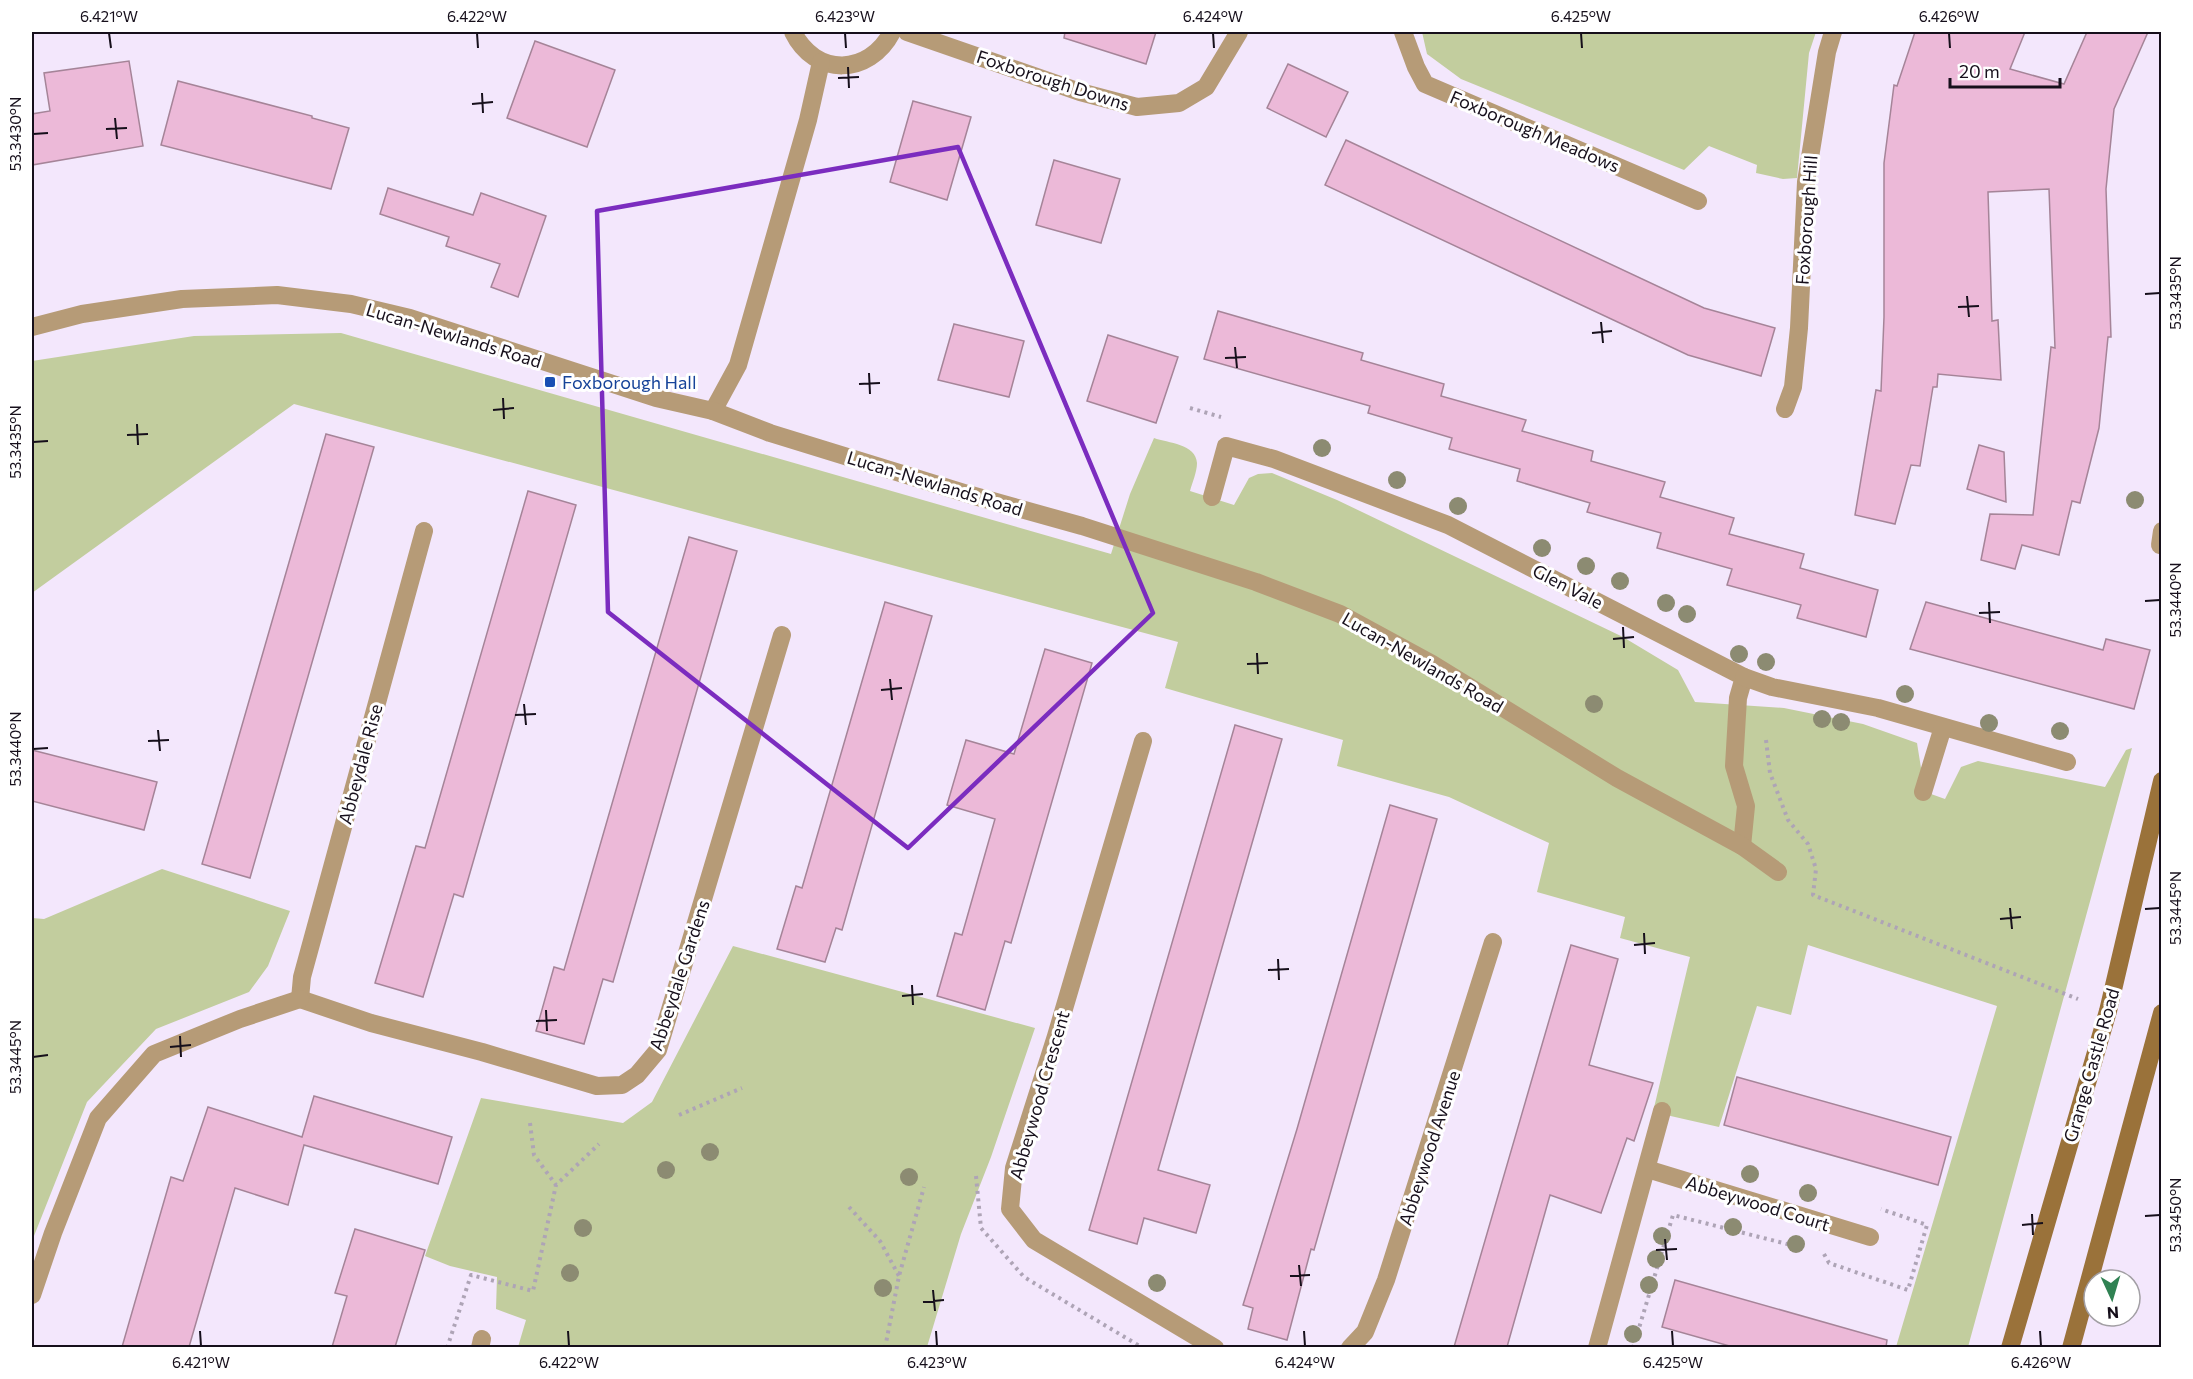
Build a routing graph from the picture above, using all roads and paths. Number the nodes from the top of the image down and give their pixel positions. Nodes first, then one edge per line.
1 (793, 32) edge
2 (892, 32) edge
3 (908, 32) edge
4 (1239, 32) edge
5 (1403, 32) edge
6 (1833, 32) edge
7 (821, 62) junction
8 (1698, 201) dead end
9 (32, 327) edge
10 (1190, 408) dead end
11 (1785, 409) dead end
12 (713, 411) junction
13 (1222, 418) dead end
14 (1212, 497) dead end
15 (424, 531) dead end
16 (782, 635) dead end
17 (1744, 677) junction
18 (1943, 728) junction
19 (1766, 739) dead end
20 (1143, 741) dead end
21 (2067, 762) dead end
22 (2162, 781) edge
23 (1923, 792) dead end
24 (1742, 846) junction
25 (1778, 872) dead end
26 (1493, 942) dead end
27 (300, 999) junction
28 (2078, 999) dead end
29 (2162, 1013) edge
30 (742, 1088) dead end
31 (1662, 1111) dead end
32 (679, 1115) dead end
33 (530, 1123) dead end
34 (599, 1144) dead end
35 (1647, 1169) junction
36 (556, 1185) junction
37 (924, 1187) dead end
38 (849, 1207) dead end
39 (1870, 1237) dead end
40 (899, 1276) junction
41 (32, 1295) edge
42 (447, 1347) edge
43 (885, 1347) edge
44 (1215, 1347) edge
45 (1350, 1347) edge
46 (1597, 1347) edge
47 (2010, 1347) edge
48 (2071, 1347) edge

1 - 7 street
2 - 7 street
3 - 4 street, Foxborough Downs
5 - 8 street, Foxborough Meadows
6 - 11 street, Foxborough Hill
7 - 12 street
9 - 12 street, Lucan-Newlands Road
10 - 13 path
12 - 24 street, Lucan-Newlands Road
14 - 17 street, Glen Vale
15 - 27 street, Abbeydale Rise
16 - 27 street, Abbeydale Gardens
17 - 18 street, Glen Vale
17 - 24 street
18 - 21 street, Glen Vale
18 - 23 street
19 - 28 path
20 - 44 street, Abbeywood Crescent
22 - 47 main road, Grange Castle Road
24 - 25 street, Lucan-Newlands Road
26 - 45 street, Abbeywood Avenue
27 - 41 street
29 - 48 main road
30 - 32 path
31 - 35 street
33 - 36 path
34 - 36 path
35 - 39 street, Abbeywood Court
35 - 46 street
36 - 42 path
37 - 40 path
38 - 40 path
40 - 43 path

